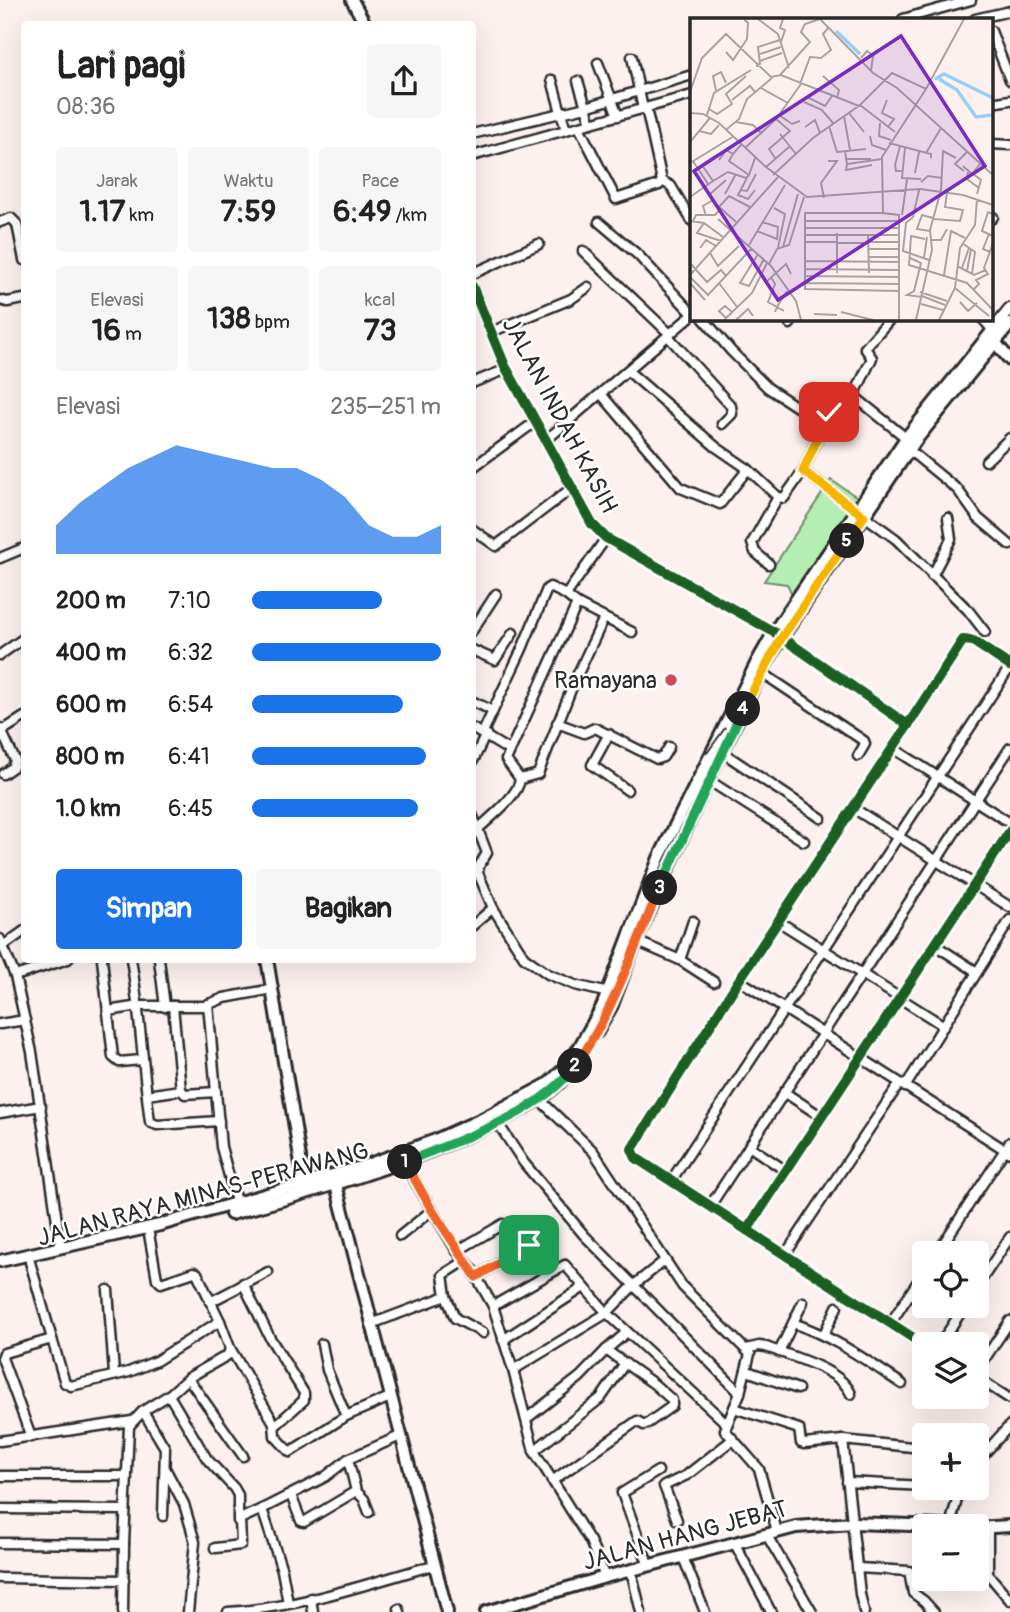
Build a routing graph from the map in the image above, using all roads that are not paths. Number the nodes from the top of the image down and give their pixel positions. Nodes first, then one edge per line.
1 (352, 0) edge
2 (971, 0) edge
3 (1010, 11) edge
4 (907, 18) edge
5 (986, 18) edge
6 (363, 21) edge
7 (992, 34) edge
8 (632, 57) dead end
9 (598, 63) dead end
10 (690, 75) edge
11 (552, 80) dead end
12 (578, 80) dead end
13 (1010, 80) edge
14 (639, 90) junction
15 (690, 95) edge
16 (611, 99) junction
17 (1010, 100) edge
18 (992, 103) edge
19 (586, 107) junction
20 (645, 108) junction
21 (561, 113) junction
22 (618, 116) junction
23 (591, 123) junction
24 (579, 127) junction
25 (566, 130) junction
26 (476, 133) edge
27 (992, 144) edge
28 (1010, 145) edge
29 (476, 155) edge
30 (662, 181) junction
31 (690, 219) edge
32 (0, 222) edge
33 (599, 222) dead end
34 (539, 244) dead end
35 (21, 245) edge
36 (583, 251) dead end
37 (476, 272) edge
38 (588, 287) dead end
39 (476, 296) edge
40 (0, 300) edge
41 (21, 300) edge
42 (1010, 309) edge
43 (690, 313) edge
44 (690, 315) edge
45 (705, 320) edge
46 (889, 320) edge
47 (984, 320) edge
48 (1010, 324) edge
49 (491, 332) junction
50 (669, 335) junction
51 (992, 336) junction
52 (1010, 360) edge
53 (507, 369) junction
54 (628, 371) junction
55 (476, 381) edge
56 (601, 394) junction
57 (854, 396) junction
58 (800, 409) dead end
59 (535, 422) junction
60 (722, 424) dead end
61 (1010, 439) edge
62 (545, 442) junction
63 (907, 444) junction
64 (986, 461) dead end
65 (476, 465) edge
66 (748, 469) junction
67 (803, 471) junction
68 (572, 488) junction
69 (778, 497) junction
70 (861, 513) junction
71 (948, 518) dead end
72 (476, 532) edge
73 (606, 538) junction
74 (1010, 545) edge
75 (21, 549) edge
76 (0, 558) edge
77 (769, 564) dead end
78 (932, 576) junction
79 (496, 594) dead end
80 (566, 596) junction
81 (577, 604) junction
82 (604, 618) junction
83 (476, 625) edge
84 (632, 632) dead end
85 (985, 632) dead end
86 (513, 633) dead end
87 (778, 635) junction
88 (21, 640) edge
89 (476, 652) edge
90 (0, 655) edge
91 (1010, 666) edge
92 (761, 673) junction
93 (476, 703) edge
94 (493, 711) junction
95 (21, 719) edge
96 (557, 723) junction
97 (908, 725) junction
98 (1, 730) edge
99 (476, 730) edge
100 (484, 733) junction
101 (609, 734) junction
102 (669, 747) dead end
103 (1010, 747) edge
104 (893, 748) junction
105 (510, 751) junction
106 (722, 752) junction
107 (476, 753) edge
108 (21, 756) edge
109 (858, 756) dead end
110 (15, 760) junction
111 (3, 774) dead end
112 (937, 777) junction
113 (520, 779) junction
114 (708, 780) junction
115 (627, 790) dead end
116 (975, 801) junction
117 (853, 808) junction
118 (821, 818) dead end
119 (1010, 823) edge
120 (476, 824) edge
121 (478, 829) junction
122 (1010, 831) edge
123 (898, 835) junction
124 (804, 841) dead end
125 (936, 860) junction
126 (975, 884) junction
127 (1010, 907) edge
128 (493, 908) junction
129 (778, 920) junction
130 (1010, 920) edge
131 (693, 921) dead end
132 (476, 923) edge
133 (21, 933) edge
134 (636, 941) junction
135 (1, 943) edge
136 (935, 945) junction
137 (823, 949) junction
138 (680, 960) junction
139 (56, 963) edge
140 (102, 963) edge
141 (132, 963) edge
142 (160, 963) edge
143 (268, 963) edge
144 (977, 972) junction
145 (861, 974) junction
146 (15, 976) junction
147 (739, 980) junction
148 (714, 982) dead end
149 (272, 989) junction
150 (612, 994) junction
151 (900, 997) junction
152 (208, 1004) junction
153 (139, 1006) junction
154 (169, 1006) junction
155 (784, 1008) junction
156 (108, 1012) junction
157 (25, 1020) junction
158 (0, 1024) edge
159 (944, 1026) junction
160 (823, 1032) junction
161 (861, 1058) junction
162 (142, 1060) junction
163 (903, 1085) junction
164 (181, 1090) junction
165 (216, 1092) junction
166 (784, 1092) junction
167 (147, 1096) junction
168 (539, 1099) junction
169 (41, 1106) junction
170 (0, 1112) edge
171 (822, 1117) junction
172 (219, 1121) junction
173 (497, 1122) junction
174 (748, 1146) junction
175 (1008, 1148) edge
176 (404, 1161) junction
177 (786, 1171) junction
178 (335, 1180) junction
179 (671, 1181) junction
180 (305, 1188) junction
181 (237, 1205) junction
182 (710, 1206) junction
183 (432, 1210) junction
184 (503, 1224) dead end
185 (747, 1230) junction
186 (149, 1234) junction
187 (400, 1236) dead end
188 (1010, 1237) edge
189 (945, 1241) edge
190 (529, 1245) dead end
191 (61, 1248) junction
192 (457, 1251) junction
193 (785, 1255) junction
194 (0, 1261) edge
195 (464, 1261) junction
196 (664, 1261) junction
197 (30, 1262) junction
198 (0, 1268) edge
199 (989, 1268) edge
200 (268, 1272) dead end
201 (476, 1277) junction
202 (243, 1283) junction
203 (634, 1285) junction
204 (584, 1287) junction
205 (108, 1290) dead end
206 (912, 1290) edge
207 (446, 1297) junction
208 (210, 1301) junction
209 (803, 1302) dead end
210 (492, 1306) junction
211 (837, 1307) dead end
212 (607, 1313) junction
213 (219, 1321) junction
214 (1010, 1321) edge
215 (793, 1323) junction
216 (371, 1324) junction
217 (890, 1324) junction
218 (627, 1332) junction
219 (483, 1333) dead end
220 (824, 1334) junction
221 (912, 1338) edge
222 (52, 1339) junction
223 (503, 1340) junction
224 (322, 1344) dead end
225 (230, 1348) junction
226 (746, 1349) junction
227 (606, 1350) junction
228 (779, 1352) junction
229 (989, 1354) edge
230 (625, 1363) junction
231 (513, 1370) junction
232 (747, 1371) junction
233 (114, 1374) junction
234 (188, 1378) junction
235 (902, 1384) dead end
236 (989, 1384) edge
237 (799, 1389) dead end
238 (740, 1393) junction
239 (851, 1394) dead end
240 (169, 1395) junction
241 (390, 1397) junction
242 (1010, 1399) edge
243 (734, 1408) junction
244 (143, 1411) junction
245 (346, 1416) junction
246 (526, 1419) junction
247 (133, 1421) junction
248 (727, 1424) junction
249 (1010, 1425) edge
250 (275, 1426) junction
251 (400, 1436) junction
252 (31, 1437) junction
253 (732, 1440) junction
254 (843, 1440) junction
255 (0, 1441) edge
256 (912, 1447) dead end
257 (989, 1448) edge
258 (534, 1451) junction
259 (243, 1457) dead end
260 (348, 1459) junction
261 (165, 1468) junction
262 (658, 1471) dead end
263 (0, 1476) edge
264 (126, 1476) junction
265 (552, 1481) junction
266 (847, 1482) junction
267 (912, 1485) edge
268 (356, 1491) junction
269 (291, 1495) junction
270 (0, 1509) edge
271 (262, 1509) junction
272 (125, 1510) junction
273 (369, 1512) dead end
274 (163, 1516) dead end
275 (677, 1520) dead end
276 (238, 1521) junction
277 (853, 1523) junction
278 (912, 1525) edge
279 (1010, 1527) edge
280 (989, 1528) edge
281 (772, 1533) junction
282 (0, 1543) edge
283 (124, 1544) junction
284 (735, 1544) junction
285 (215, 1548) dead end
286 (683, 1557) junction
287 (434, 1564) junction
288 (649, 1566) junction
289 (858, 1568) junction
290 (631, 1570) junction
291 (989, 1575) edge
292 (605, 1577) junction
293 (0, 1578) edge
294 (124, 1580) junction
295 (311, 1598) junction
296 (1010, 1600) edge
297 (288, 1602) junction
298 (269, 1609) edge
299 (123, 1612) edge
300 (188, 1612) edge
301 (228, 1612) edge
302 (313, 1612) edge
303 (447, 1612) edge
304 (486, 1612) edge
305 (641, 1612) edge
306 (705, 1612) edge
307 (771, 1612) edge
308 (812, 1612) edge
309 (864, 1612) edge
310 (934, 1612) edge

1 - 6 main road
2 - 4 street
3 - 5 street
7 - 13 street
8 - 14 street
9 - 16 street
10 - 14 street
11 - 21 street
12 - 19 street
14 - 16 street
14 - 20 street
15 - 20 street
16 - 19 street
16 - 22 street
17 - 18 street
19 - 21 street
19 - 23 street
20 - 22 street
20 - 30 street
21 - 25 street
21 - 26 street
22 - 23 street
23 - 24 street
24 - 25 street
24 - 30 street
25 - 29 street
27 - 28 street
30 - 31 street
32 - 35 street
33 - 43 street
34 - 37 street
36 - 50 street
38 - 49 street
39 - 49 street, JALAN INDAH KASIH
40 - 41 street
42 - 51 main road, JALAN RAYA MINAS-PERAWANG
44 - 50 street
45 - 58 street
46 - 57 street
47 - 51 street
48 - 51 main road, JALAN RAYA MINAS-PERAWANG
49 - 53 street, JALAN INDAH KASIH
50 - 54 street
50 - 60 street
51 - 52 main road
51 - 63 main road, JALAN RAYA MINAS-PERAWANG
53 - 55 street
53 - 59 street, JALAN INDAH KASIH
54 - 56 street
54 - 66 street
56 - 62 street
56 - 66 street
57 - 63 street
57 - 67 street
59 - 62 street, JALAN INDAH KASIH
59 - 65 street
61 - 64 street
62 - 68 street, JALAN INDAH KASIH
63 - 70 main road, JALAN RAYA MINAS-PERAWANG
63 - 74 street
66 - 69 street
67 - 69 street
67 - 70 street
68 - 72 street
68 - 73 street, JALAN INDAH KASIH
69 - 77 street
70 - 78 street
70 - 87 main road, JALAN RAYA MINAS-PERAWANG
71 - 78 street
73 - 80 street
73 - 87 street, JALAN INDAH KASIH
75 - 76 street
78 - 85 street
79 - 83 street
80 - 81 street
80 - 94 street
81 - 82 street
81 - 105 street
82 - 84 street
82 - 96 street
86 - 89 street
87 - 92 main road, JALAN RAYA MINAS-PERAWANG
87 - 97 street, JALAN INDAH KASIH
87 - 150 main road, JALAN RAYA MINAS-PERAWANG
88 - 90 street
91 - 97 street
91 - 112 street
92 - 106 main road, JALAN RAYA MINAS-PERAWANG
92 - 109 street
93 - 94 street
94 - 100 street
95 - 98 street
96 - 101 street
96 - 113 street
97 - 104 street
98 - 110 street
99 - 100 street
100 - 105 street
100 - 107 street
101 - 102 street
101 - 115 street
103 - 116 street
104 - 112 street
104 - 117 street
105 - 113 street
106 - 114 main road, JALAN RAYA MINAS-PERAWANG
106 - 118 street
108 - 110 street
110 - 111 street
112 - 116 street
112 - 123 street
113 - 121 street
114 - 124 street
114 - 134 main road, JALAN RAYA MINAS-PERAWANG
116 - 119 street
116 - 125 street
117 - 123 street
117 - 129 street
120 - 121 street
121 - 128 street
122 - 126 street
123 - 125 street
123 - 137 street
125 - 126 street
125 - 145 street
126 - 127 street
126 - 136 street
128 - 132 street
128 - 150 street
129 - 137 street
129 - 147 street
130 - 144 street
131 - 138 street
133 - 135 street
134 - 138 street
134 - 150 main road, JALAN RAYA MINAS-PERAWANG
135 - 146 street
136 - 144 street
136 - 151 street
137 - 145 street
137 - 155 street
138 - 148 street
139 - 146 street
140 - 156 street
141 - 153 street
142 - 154 street
143 - 149 main road
144 - 159 street
145 - 151 street
145 - 160 street
146 - 157 street
147 - 155 street
147 - 179 street
149 - 152 street
149 - 180 main road
150 - 168 main road, JALAN RAYA MINAS-PERAWANG
150 - 178 main road, JALAN RAYA MINAS-PERAWANG
151 - 159 street
151 - 161 street
152 - 154 street
152 - 165 street
153 - 154 street
153 - 156 street
153 - 162 street
154 - 164 street
155 - 160 street
155 - 179 street
156 - 162 street
157 - 158 street
157 - 169 street
159 - 163 street
160 - 161 street
160 - 166 street
161 - 163 street
161 - 171 street
162 - 167 street
163 - 175 street
163 - 193 street
164 - 165 street
164 - 167 street
165 - 172 street
166 - 171 street
166 - 174 street
167 - 172 street
168 - 173 main road, JALAN RAYA MINAS-PERAWANG
168 - 196 street
169 - 170 street
169 - 191 street
171 - 177 street
172 - 181 street
173 - 176 main road, JALAN RAYA MINAS-PERAWANG
173 - 203 street
174 - 177 street
174 - 182 street
175 - 189 street
176 - 178 main road, JALAN RAYA MINAS-PERAWANG
176 - 183 street
177 - 185 street
178 - 180 main road, JALAN RAYA MINAS-PERAWANG
178 - 216 main road
179 - 182 street
180 - 181 main road, JALAN RAYA MINAS-PERAWANG
180 - 186 main road, JALAN RAYA MINAS-PERAWANG
181 - 191 main road, JALAN RAYA MINAS-PERAWANG
182 - 185 street
183 - 187 street
183 - 192 street
184 - 192 street
185 - 193 street
186 - 197 main road, JALAN RAYA MINAS-PERAWANG
186 - 208 street
188 - 199 street
190 - 201 street
191 - 194 main road, JALAN RAYA MINAS-PERAWANG
192 - 195 street
193 - 217 street
195 - 201 street
195 - 207 street
196 - 203 street
196 - 226 street
197 - 198 main road, JALAN RAYA MINAS-PERAWANG
197 - 222 street
200 - 202 street
201 - 210 street
202 - 208 street
202 - 250 street
203 - 212 street
203 - 238 street
204 - 210 street
204 - 212 street
204 - 223 street
205 - 233 street
206 - 217 street
207 - 216 street
207 - 219 street
208 - 213 street
209 - 215 street
210 - 223 street
211 - 220 street
212 - 218 street
212 - 231 street
213 - 225 street
213 - 233 street
214 - 229 street
215 - 220 street
215 - 228 street
216 - 241 main road
217 - 221 street
218 - 227 street
218 - 248 street
220 - 235 street
222 - 233 street
222 - 252 street
223 - 231 street
224 - 245 street
225 - 234 street
225 - 250 street
226 - 228 street
226 - 232 street
227 - 230 street
227 - 246 street
228 - 239 street
230 - 258 street
230 - 265 street
231 - 246 street
232 - 237 street
232 - 238 street
234 - 240 street
234 - 259 street
236 - 242 street
238 - 243 street
240 - 244 street
240 - 276 street
241 - 245 street
241 - 251 main road
243 - 248 street
243 - 254 street
244 - 247 street
244 - 261 street
245 - 250 street
246 - 258 street
247 - 252 street
247 - 264 street
248 - 253 street
249 - 257 street
251 - 260 street
251 - 287 main road
252 - 255 street
253 - 275 street
253 - 281 street
254 - 256 street
254 - 266 street
258 - 265 street
260 - 268 street
260 - 269 street
261 - 274 street
261 - 300 street
262 - 288 street
263 - 264 street
264 - 272 street
265 - 292 street
266 - 267 street
266 - 277 street
268 - 269 street
268 - 273 street
269 - 271 street
270 - 272 street
271 - 276 street
271 - 297 street
272 - 283 street
276 - 285 street
277 - 278 main road, JALAN HANG JEBAT
277 - 281 main road, JALAN HANG JEBAT
277 - 289 street
279 - 280 main road
281 - 284 main road, JALAN HANG JEBAT
281 - 308 street
282 - 283 street
283 - 294 street
284 - 286 main road, JALAN HANG JEBAT
284 - 307 street
286 - 288 main road, JALAN HANG JEBAT
286 - 306 street
287 - 295 street
287 - 303 main road
288 - 290 main road, JALAN HANG JEBAT
289 - 309 street
289 - 310 street
290 - 292 main road, JALAN HANG JEBAT
290 - 305 street
291 - 296 street
292 - 304 main road, JALAN HANG JEBAT
293 - 294 street
294 - 299 street
295 - 297 street
295 - 302 street
297 - 298 street
298 - 301 street

